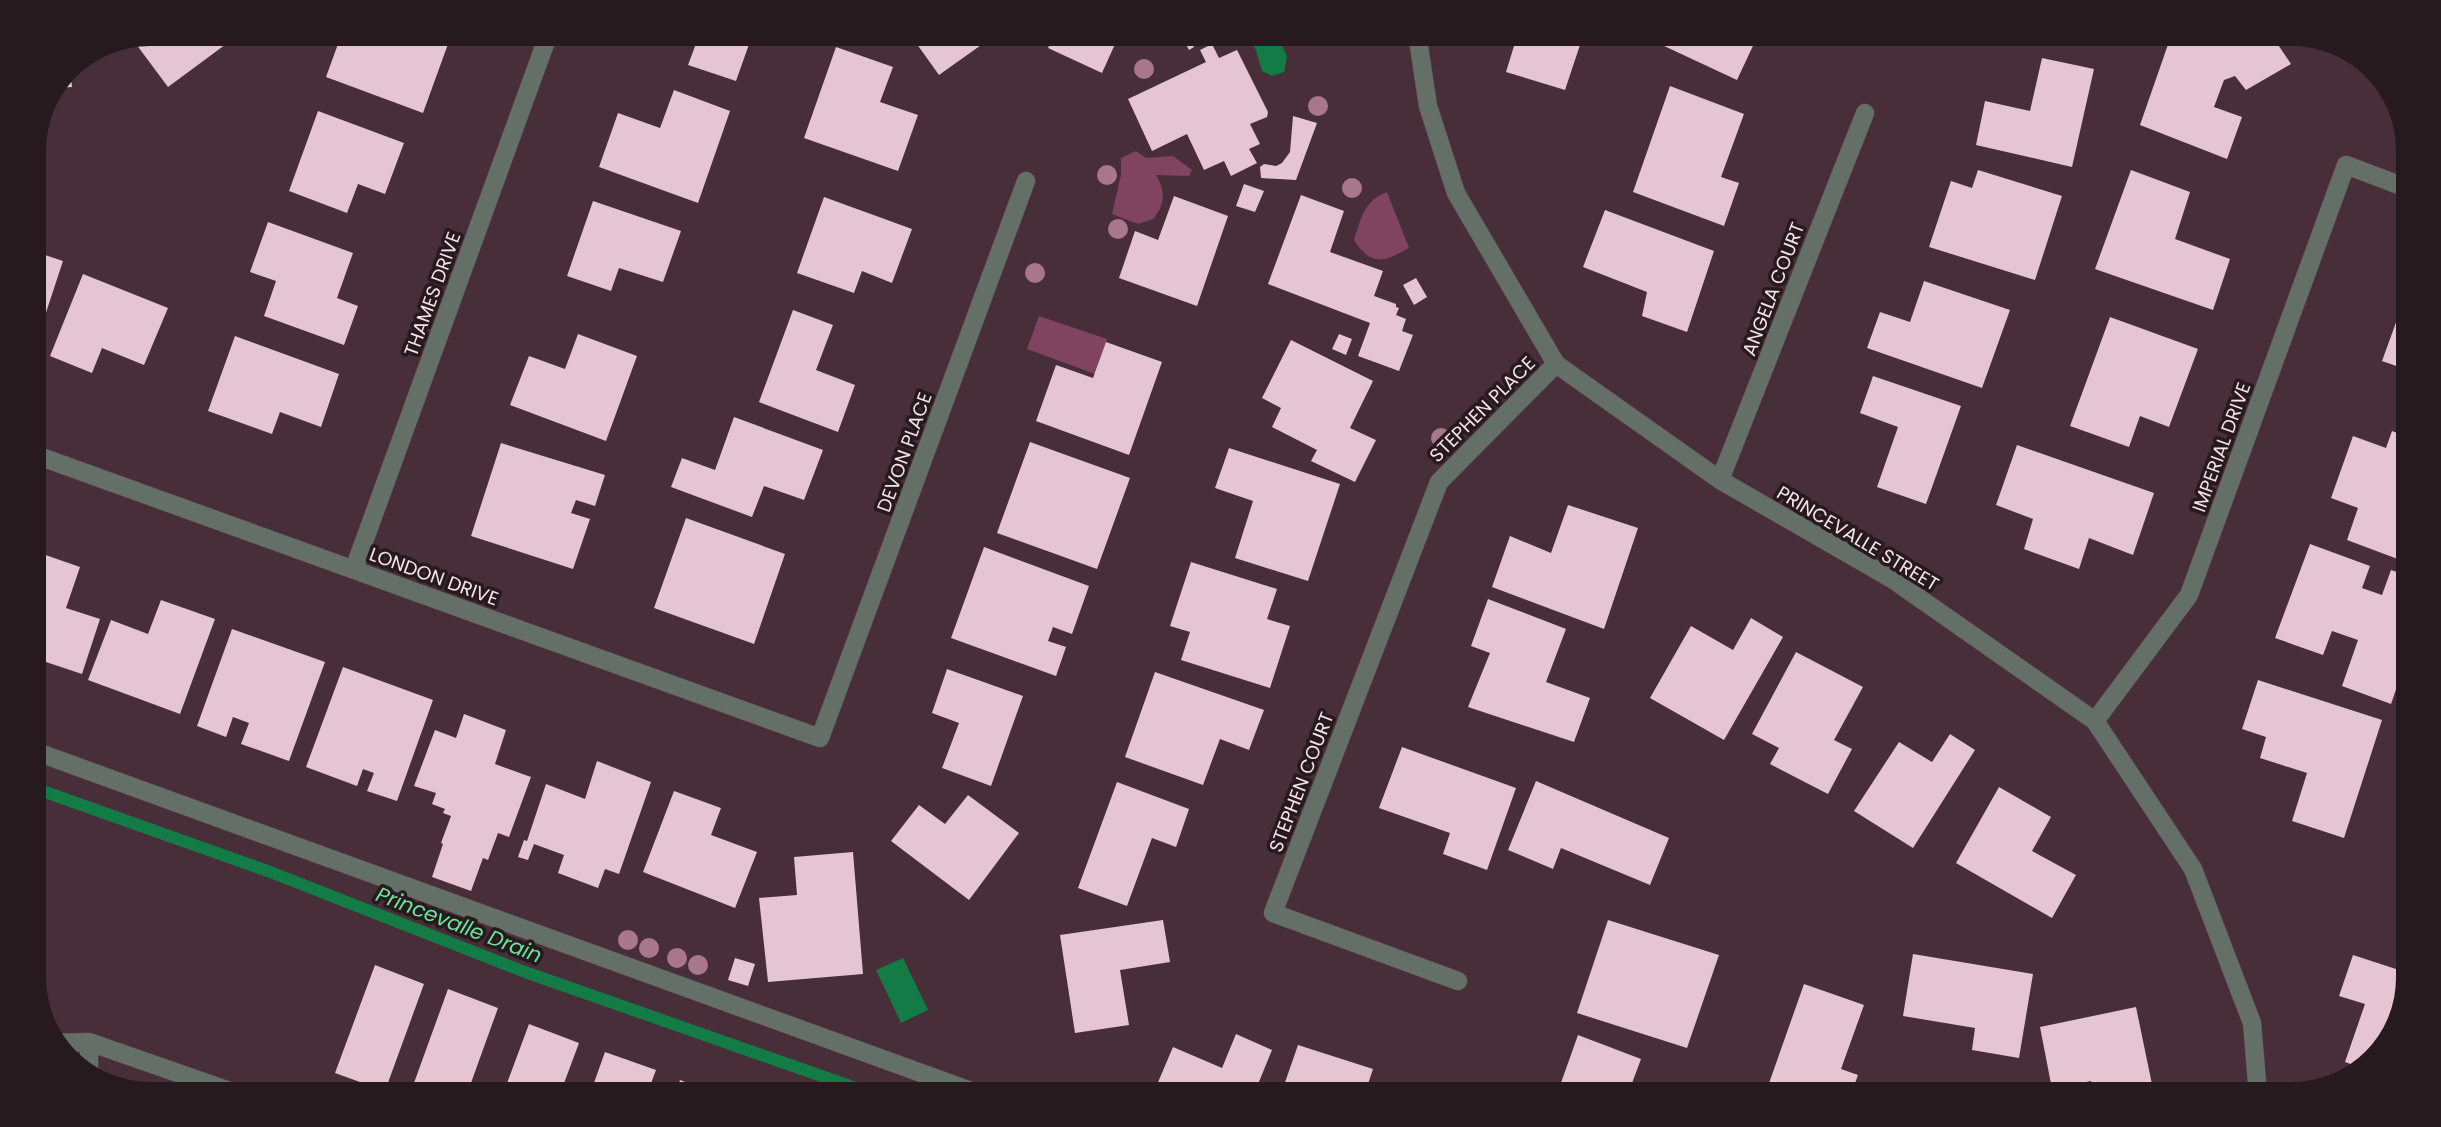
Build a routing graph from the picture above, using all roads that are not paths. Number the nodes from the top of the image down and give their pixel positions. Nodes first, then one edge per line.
1 (545, 46) edge
2 (1419, 46) edge
3 (1865, 113) dead end
4 (1026, 181) dead end
5 (2395, 183) edge
6 (1556, 364) junction
7 (46, 459) edge
8 (1720, 480) junction
9 (1439, 482) joint
10 (354, 569) junction
11 (2095, 721) junction
12 (820, 738) joint
13 (46, 755) edge
14 (1458, 981) dead end
15 (89, 1042) junction
16 (69, 1043) edge
17 (89, 1062) edge
18 (204, 1082) edge
19 (946, 1082) edge
20 (2257, 1082) edge

1 - 10 street, THAMES DRIVE
2 - 6 street, PRINCEVALLE STREET
3 - 8 street, ANGELA COURT
4 - 12 street, DEVON PLACE
5 - 11 street, IMPERIAL DRIVE
6 - 8 street, PRINCEVALLE STREET
6 - 9 street, STEPHEN PLACE
7 - 10 street, LONDON DRIVE
8 - 11 street, PRINCEVALLE STREET
9 - 14 street, STEPHEN COURT
10 - 12 street, LONDON DRIVE
11 - 20 street, PRINCEVALLE STREET
13 - 19 street
15 - 16 street
15 - 17 street
15 - 18 street

